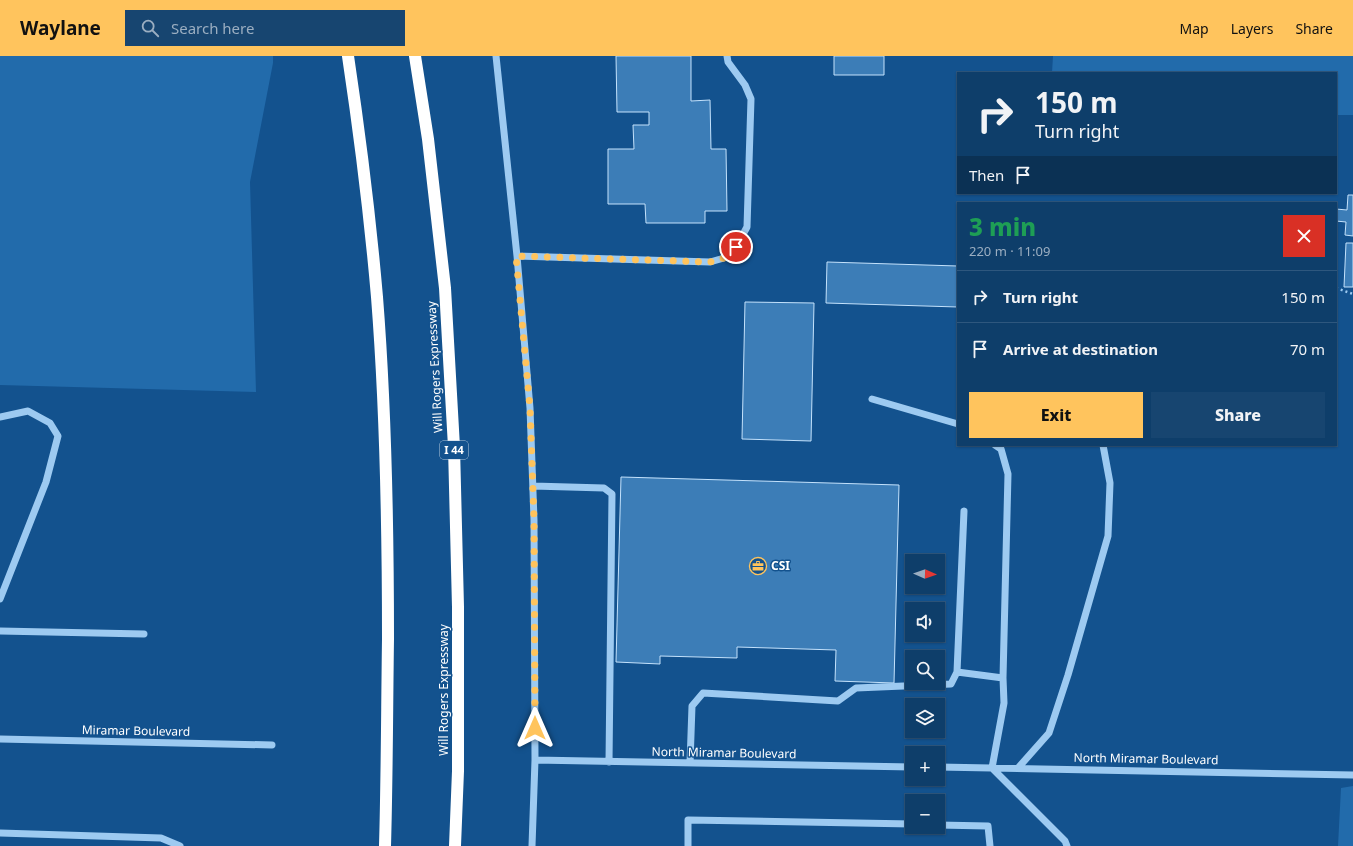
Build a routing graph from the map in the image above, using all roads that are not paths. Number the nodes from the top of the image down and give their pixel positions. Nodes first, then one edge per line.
1 (348, 56) edge
2 (415, 56) edge
3 (496, 56) edge
4 (727, 56) edge
5 (516, 256) junction
6 (872, 399) dead end
7 (0, 417) edge
8 (957, 424) edge
9 (996, 446) edge
10 (1103, 446) edge
11 (533, 486) junction
12 (964, 511) dead end
13 (0, 599) edge
14 (0, 631) edge
15 (144, 634) dead end
16 (957, 672) junction
17 (1003, 678) junction
18 (0, 739) edge
19 (272, 745) dead end
20 (535, 760) junction
21 (609, 762) junction
22 (690, 763) junction
23 (905, 767) edge
24 (945, 767) edge
25 (992, 768) junction
26 (1018, 768) junction
27 (1353, 775) edge
28 (905, 824) edge
29 (945, 825) edge
30 (0, 833) edge
31 (180, 846) edge
32 (385, 846) edge
33 (455, 846) edge
34 (532, 846) edge
35 (688, 846) edge
36 (990, 846) edge
37 (1067, 846) edge

1 - 32 highway
2 - 33 highway, Will Rogers Expressway / I 44
3 - 5 street
4 - 5 street
5 - 11 street
6 - 8 street
7 - 13 street
9 - 17 street
10 - 26 street
11 - 20 street
11 - 21 street
12 - 16 street
14 - 15 street
16 - 17 street
16 - 22 street
17 - 25 street
18 - 19 street, Miramar Boulevard
20 - 21 street, North Miramar Boulevard
20 - 34 street
21 - 22 street, North Miramar Boulevard
22 - 23 street, North Miramar Boulevard
24 - 25 street, North Miramar Boulevard
25 - 26 street, North Miramar Boulevard
25 - 37 street
26 - 27 street, North Miramar Boulevard
28 - 35 street
29 - 36 street
30 - 31 street

